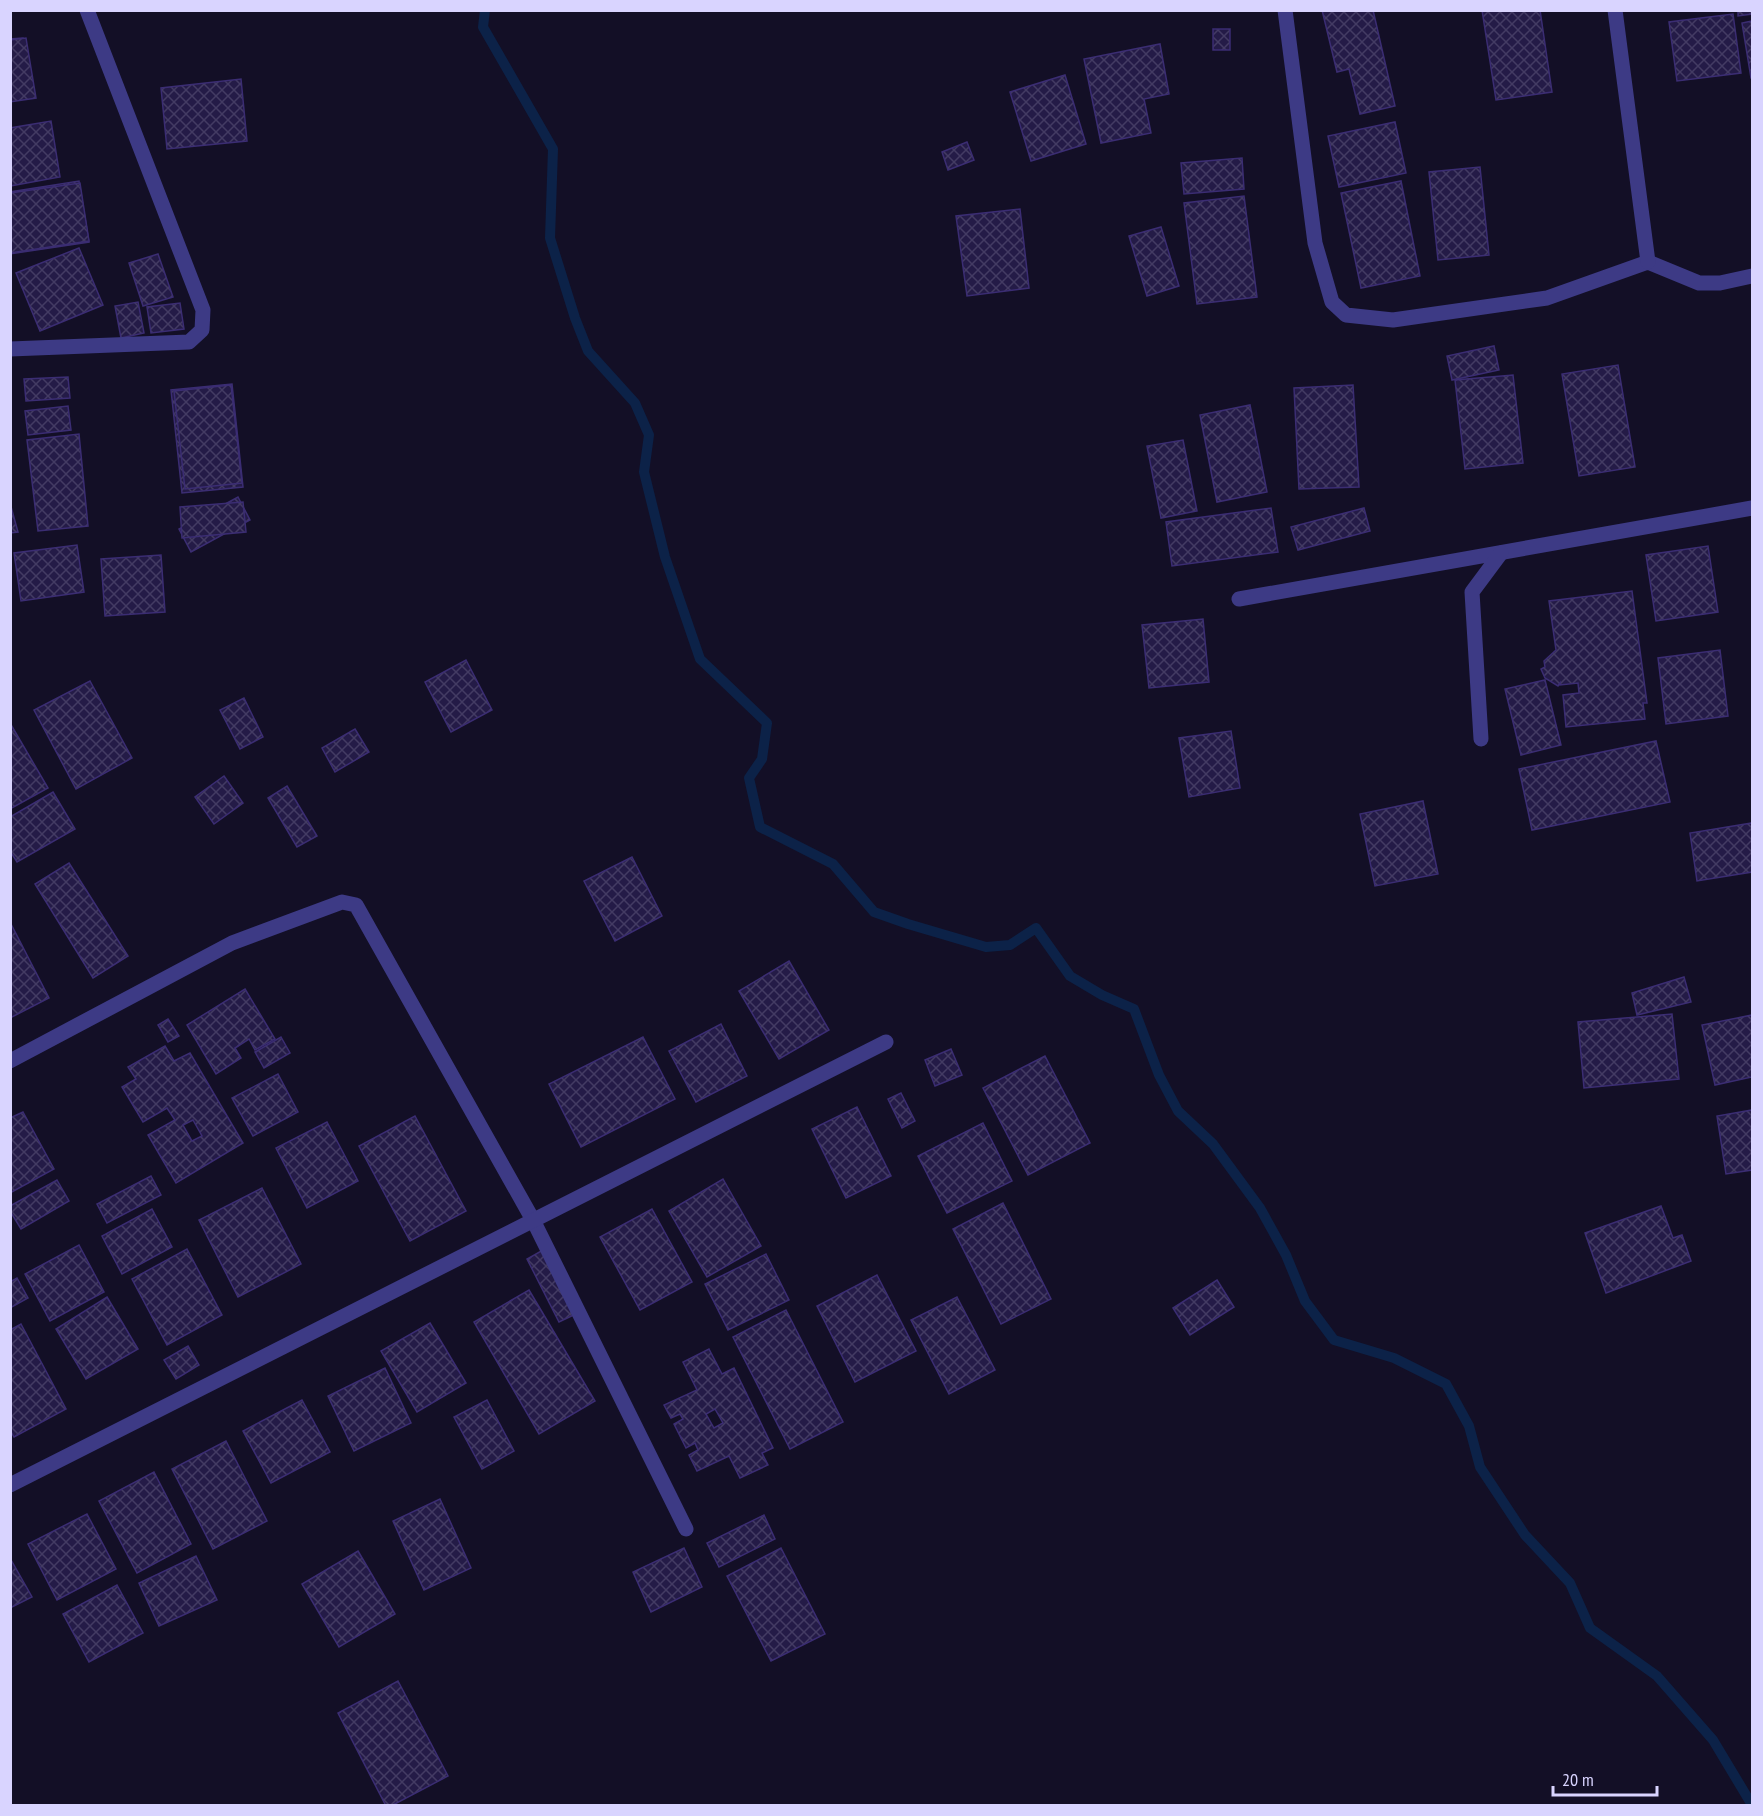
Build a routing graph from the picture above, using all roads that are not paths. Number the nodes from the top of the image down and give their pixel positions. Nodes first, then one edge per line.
1 (87, 10) edge
2 (1285, 10) edge
3 (1615, 10) edge
4 (1648, 262) junction
5 (1752, 276) edge
6 (10, 349) edge
7 (1752, 508) edge
8 (1501, 553) junction
9 (1239, 599) dead end
10 (1481, 739) dead end
11 (886, 1042) dead end
12 (10, 1061) edge
13 (533, 1220) junction
14 (10, 1485) edge
15 (686, 1528) dead end

1 - 6 street
2 - 4 street
3 - 4 street
4 - 5 street
7 - 8 street
8 - 9 street
8 - 10 street
11 - 13 street
12 - 13 street
13 - 14 street
13 - 15 street

